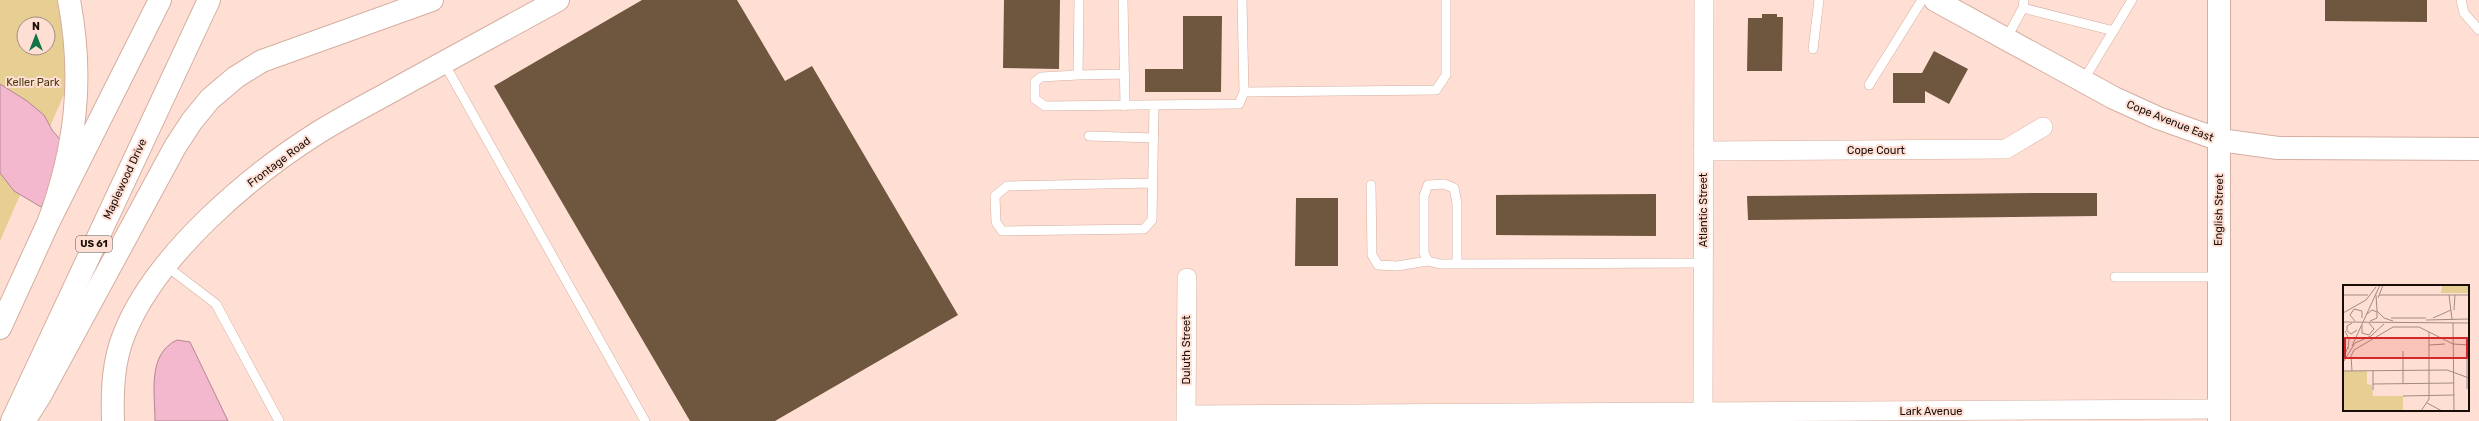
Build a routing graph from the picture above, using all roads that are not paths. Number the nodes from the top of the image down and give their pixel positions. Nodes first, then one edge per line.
1 (69, 0) edge
2 (160, 0) edge
3 (209, 0) edge
4 (432, 0) edge
5 (558, 0) edge
6 (1079, 0) edge
7 (1123, 0) edge
8 (1242, 0) edge
9 (1446, 0) edge
10 (1704, 0) edge
11 (1818, 0) edge
12 (1922, 0) edge
13 (1935, 0) edge
14 (2132, 0) edge
15 (2219, 0) edge
16 (2461, 0) edge
17 (2023, 4) edge
18 (2479, 30) edge
19 (2114, 31) junction
20 (2006, 39) junction
21 (1813, 49) dead end
22 (444, 63) junction
23 (1125, 74) junction
24 (1078, 75) junction
25 (2084, 81) junction
26 (1869, 85) dead end
27 (1244, 92) junction
28 (1125, 106) junction
29 (1154, 106) junction
30 (2043, 127) dead end
31 (1089, 136) dead end
32 (1154, 138) junction
33 (2220, 140) junction
34 (2479, 149) edge
35 (1703, 151) junction
36 (1152, 183) junction
37 (1371, 185) dead end
38 (49, 221) junction
39 (1428, 261) junction
40 (1703, 263) junction
41 (164, 264) junction
42 (1458, 264) junction
43 (2115, 277) dead end
44 (2219, 277) junction
45 (1187, 278) dead end
46 (0, 328) edge
47 (2219, 415) edge
48 (1704, 417) edge
49 (1186, 418) edge
50 (12, 421) edge
51 (24, 421) edge
52 (113, 421) edge
53 (279, 421) edge
54 (645, 421) edge

1 - 38 main road
2 - 38 main road
3 - 50 main road, Maplewood Drive / US 61
4 - 51 main road
5 - 22 main road, Frontage Road
6 - 24 lane
7 - 23 lane
8 - 27 lane
9 - 27 lane
10 - 35 street, Atlantic Street
11 - 21 lane
12 - 26 lane
13 - 20 main road, Cope Avenue East
14 - 19 lane
15 - 33 main road, English Street
16 - 18 lane
17 - 19 lane
17 - 20 lane
19 - 25 lane
20 - 25 main road, Cope Avenue East
22 - 41 main road, Frontage Road
22 - 54 lane
23 - 24 lane
23 - 28 lane
24 - 28 lane
25 - 33 main road, Cope Avenue East
27 - 29 lane
28 - 29 lane
29 - 32 lane
30 - 35 street, Cope Court
31 - 32 lane
32 - 36 lane
33 - 34 main road, Cope Avenue East
33 - 44 main road, English Street
35 - 40 street, Atlantic Street
36 - 36 lane
37 - 39 lane
38 - 46 main road
39 - 42 lane
39 - 42 lane
40 - 42 lane
40 - 48 street, Atlantic Street
41 - 52 main road, Frontage Road
41 - 53 lane
43 - 44 lane
44 - 47 main road, English Street
45 - 49 street, Duluth Street
47 - 48 street, Lark Avenue
48 - 49 street, Lark Avenue

